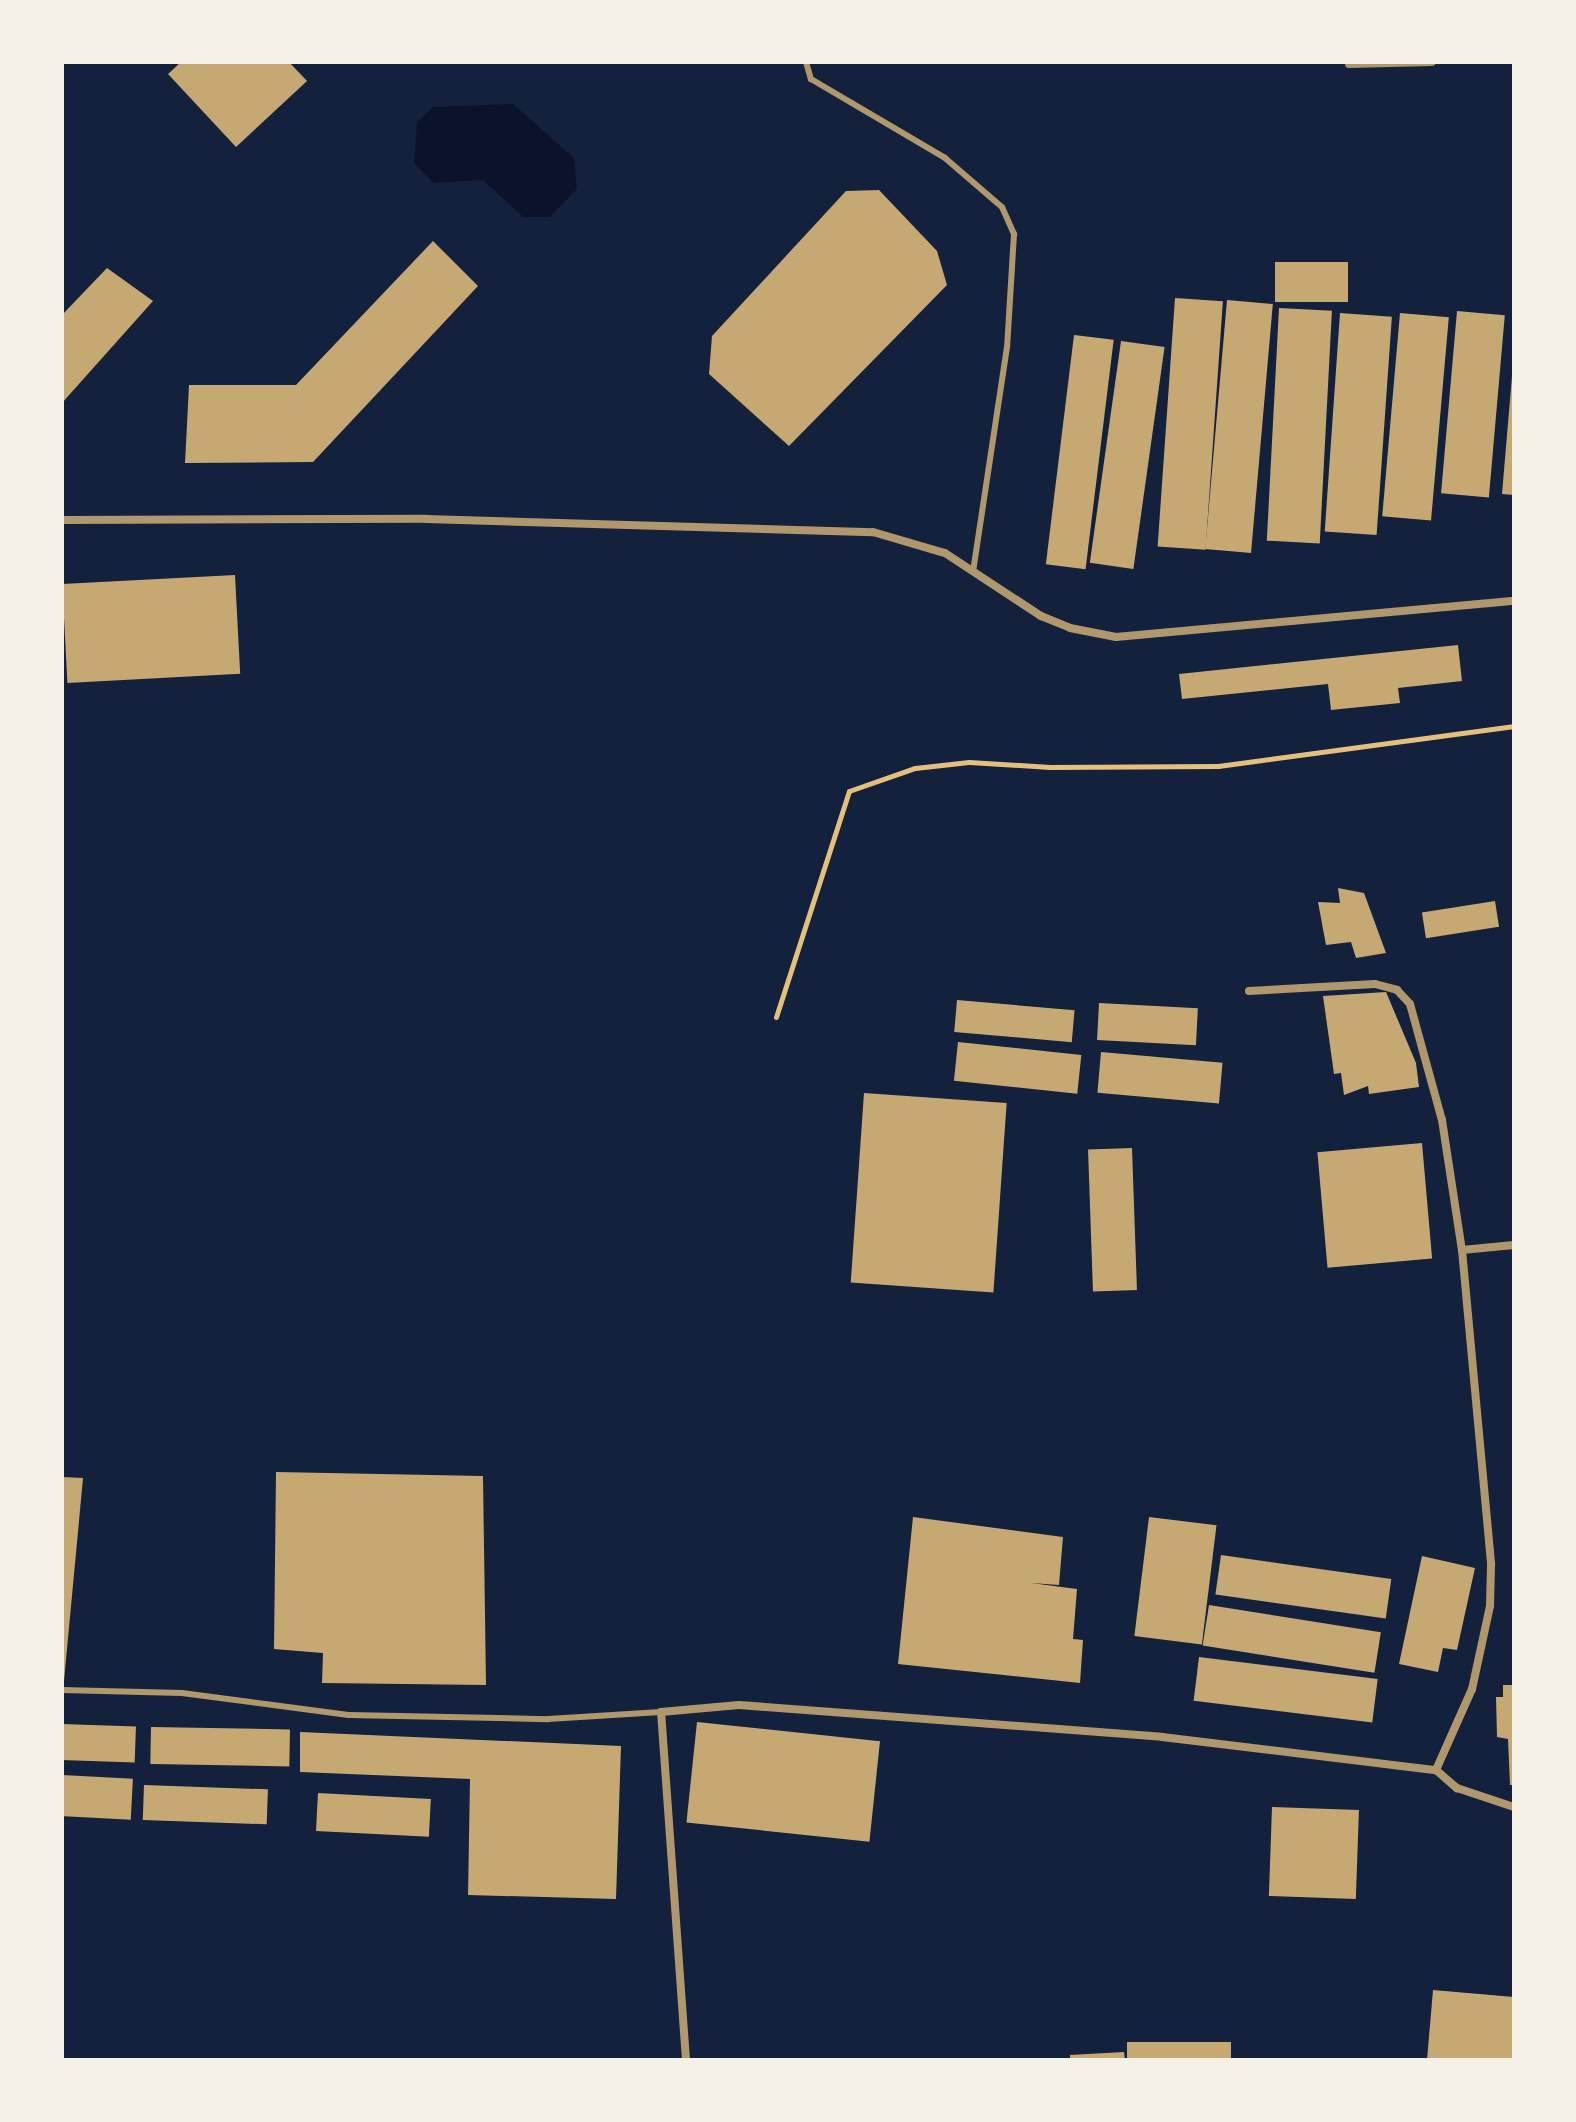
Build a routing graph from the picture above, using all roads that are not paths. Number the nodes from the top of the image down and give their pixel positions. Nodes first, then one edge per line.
1 (806, 62) edge
2 (1432, 62) edge
3 (1349, 64) edge
4 (62, 520) edge
5 (973, 571) junction
6 (1514, 601) edge
7 (1249, 991) dead end
8 (1514, 1245) edge
9 (1462, 1250) junction
10 (62, 1690) edge
11 (661, 1712) junction
12 (1436, 1770) junction
13 (1514, 1807) edge
14 (686, 2060) edge

1 - 5 lane
2 - 3 street
4 - 5 street
5 - 6 street
7 - 9 street
8 - 9 street
9 - 12 street
10 - 11 lane
11 - 12 street
11 - 14 street
12 - 13 street

